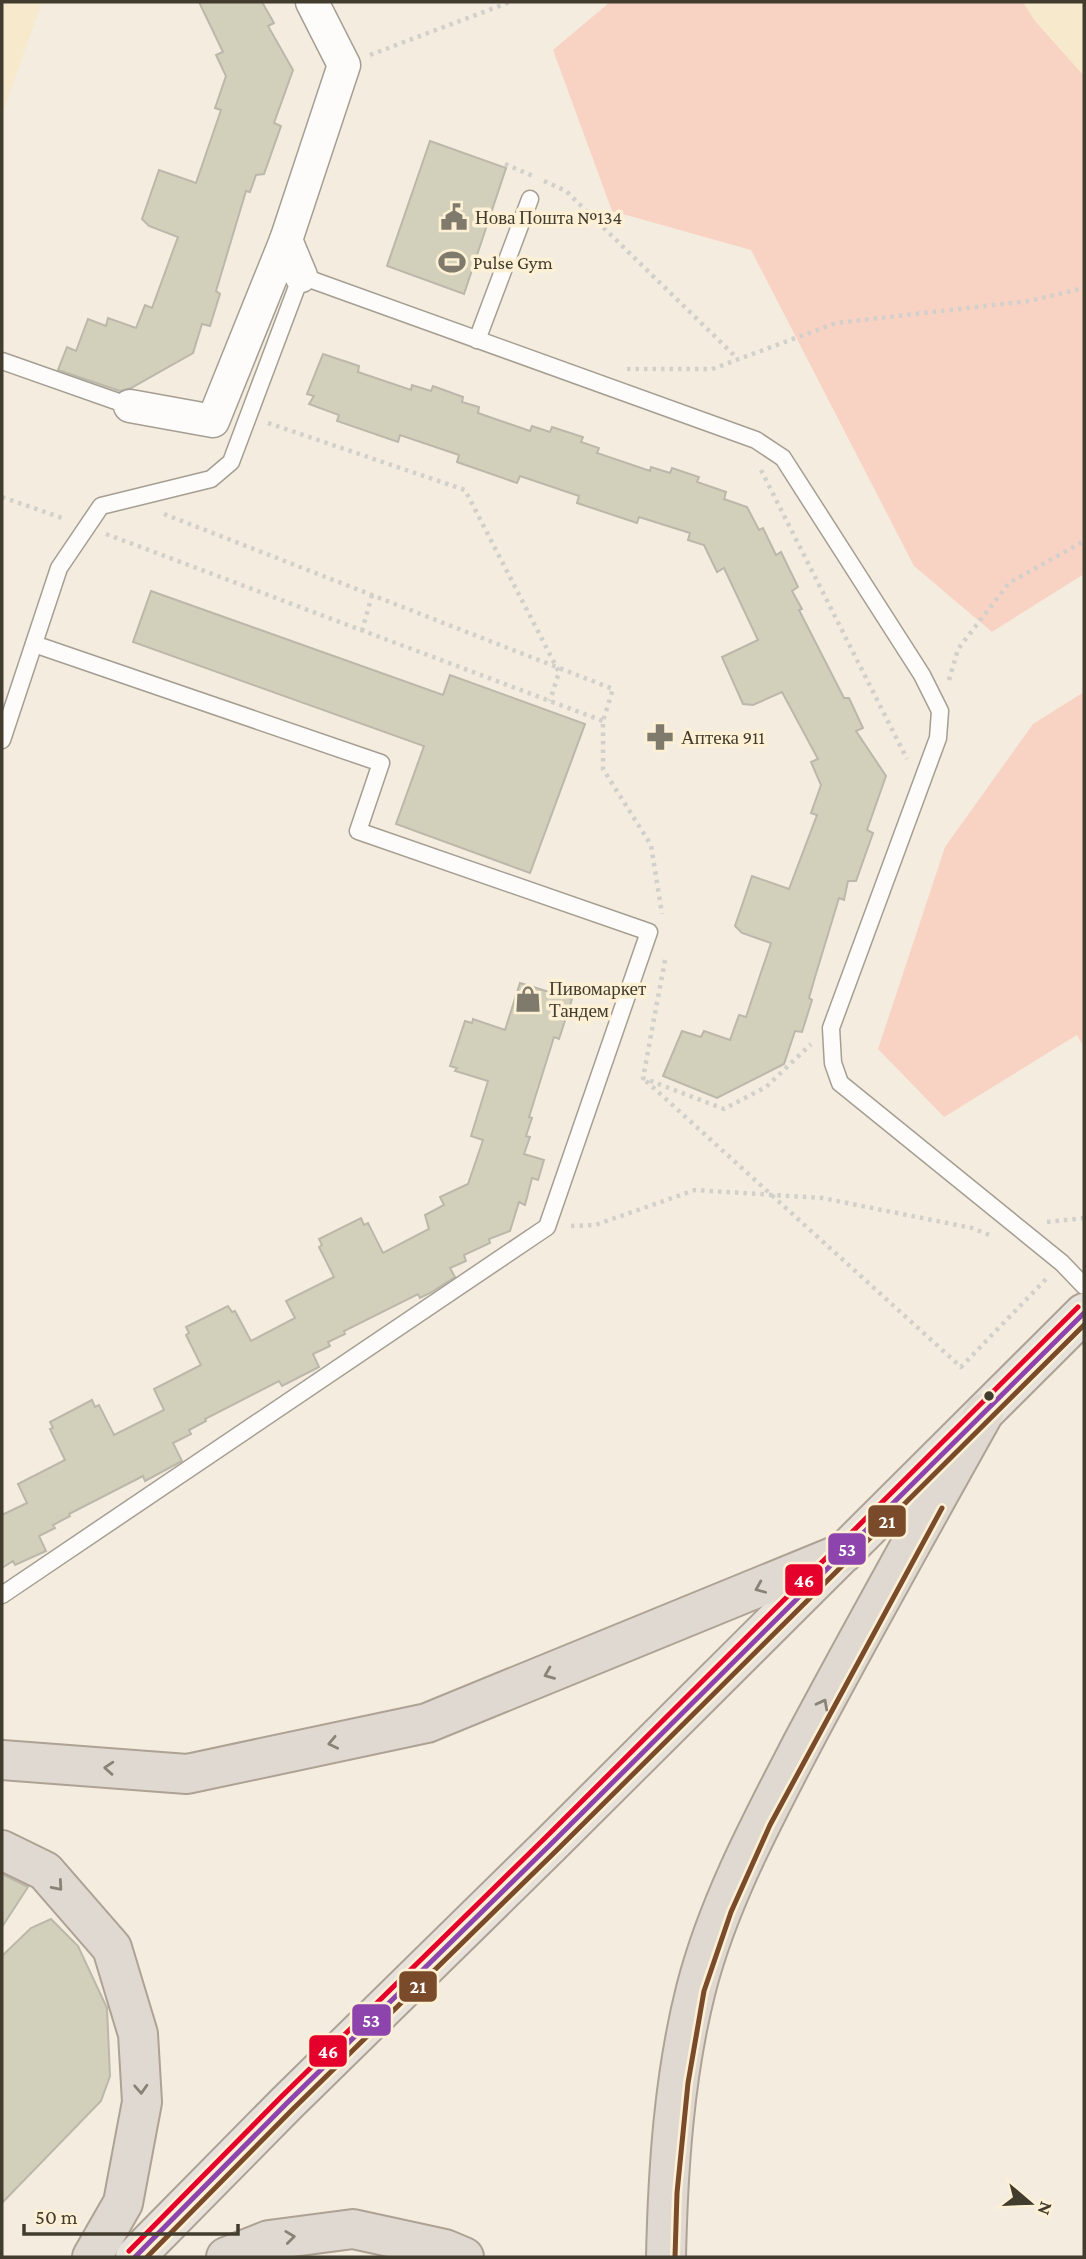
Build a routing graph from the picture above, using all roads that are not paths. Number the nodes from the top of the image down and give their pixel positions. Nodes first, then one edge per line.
1 (312, 2) edge
2 (530, 199) dead end
3 (286, 240) junction
4 (300, 276) junction
5 (477, 340) junction
6 (2, 361) edge
7 (130, 406) joint
8 (34, 643) junction
9 (2, 740) edge
10 (1084, 1286) edge
11 (1084, 1313) edge
12 (984, 1413) junction
13 (845, 1552) junction
14 (2, 1595) edge
15 (2, 1760) edge
16 (2, 1850) edge
17 (92, 2257) edge
18 (135, 2257) edge
19 (226, 2257) edge
20 (464, 2257) edge
21 (666, 2257) edge

1 - 3 street
2 - 5 lane
3 - 4 street
3 - 7 street
4 - 5 lane
4 - 8 lane
5 - 10 lane
6 - 7 lane
8 - 9 lane
8 - 14 lane
11 - 12 main road
12 - 13 main road
21 -> 12 highway
13 -> 15 highway
13 - 18 main road
16 -> 17 highway
19 -> 20 highway

